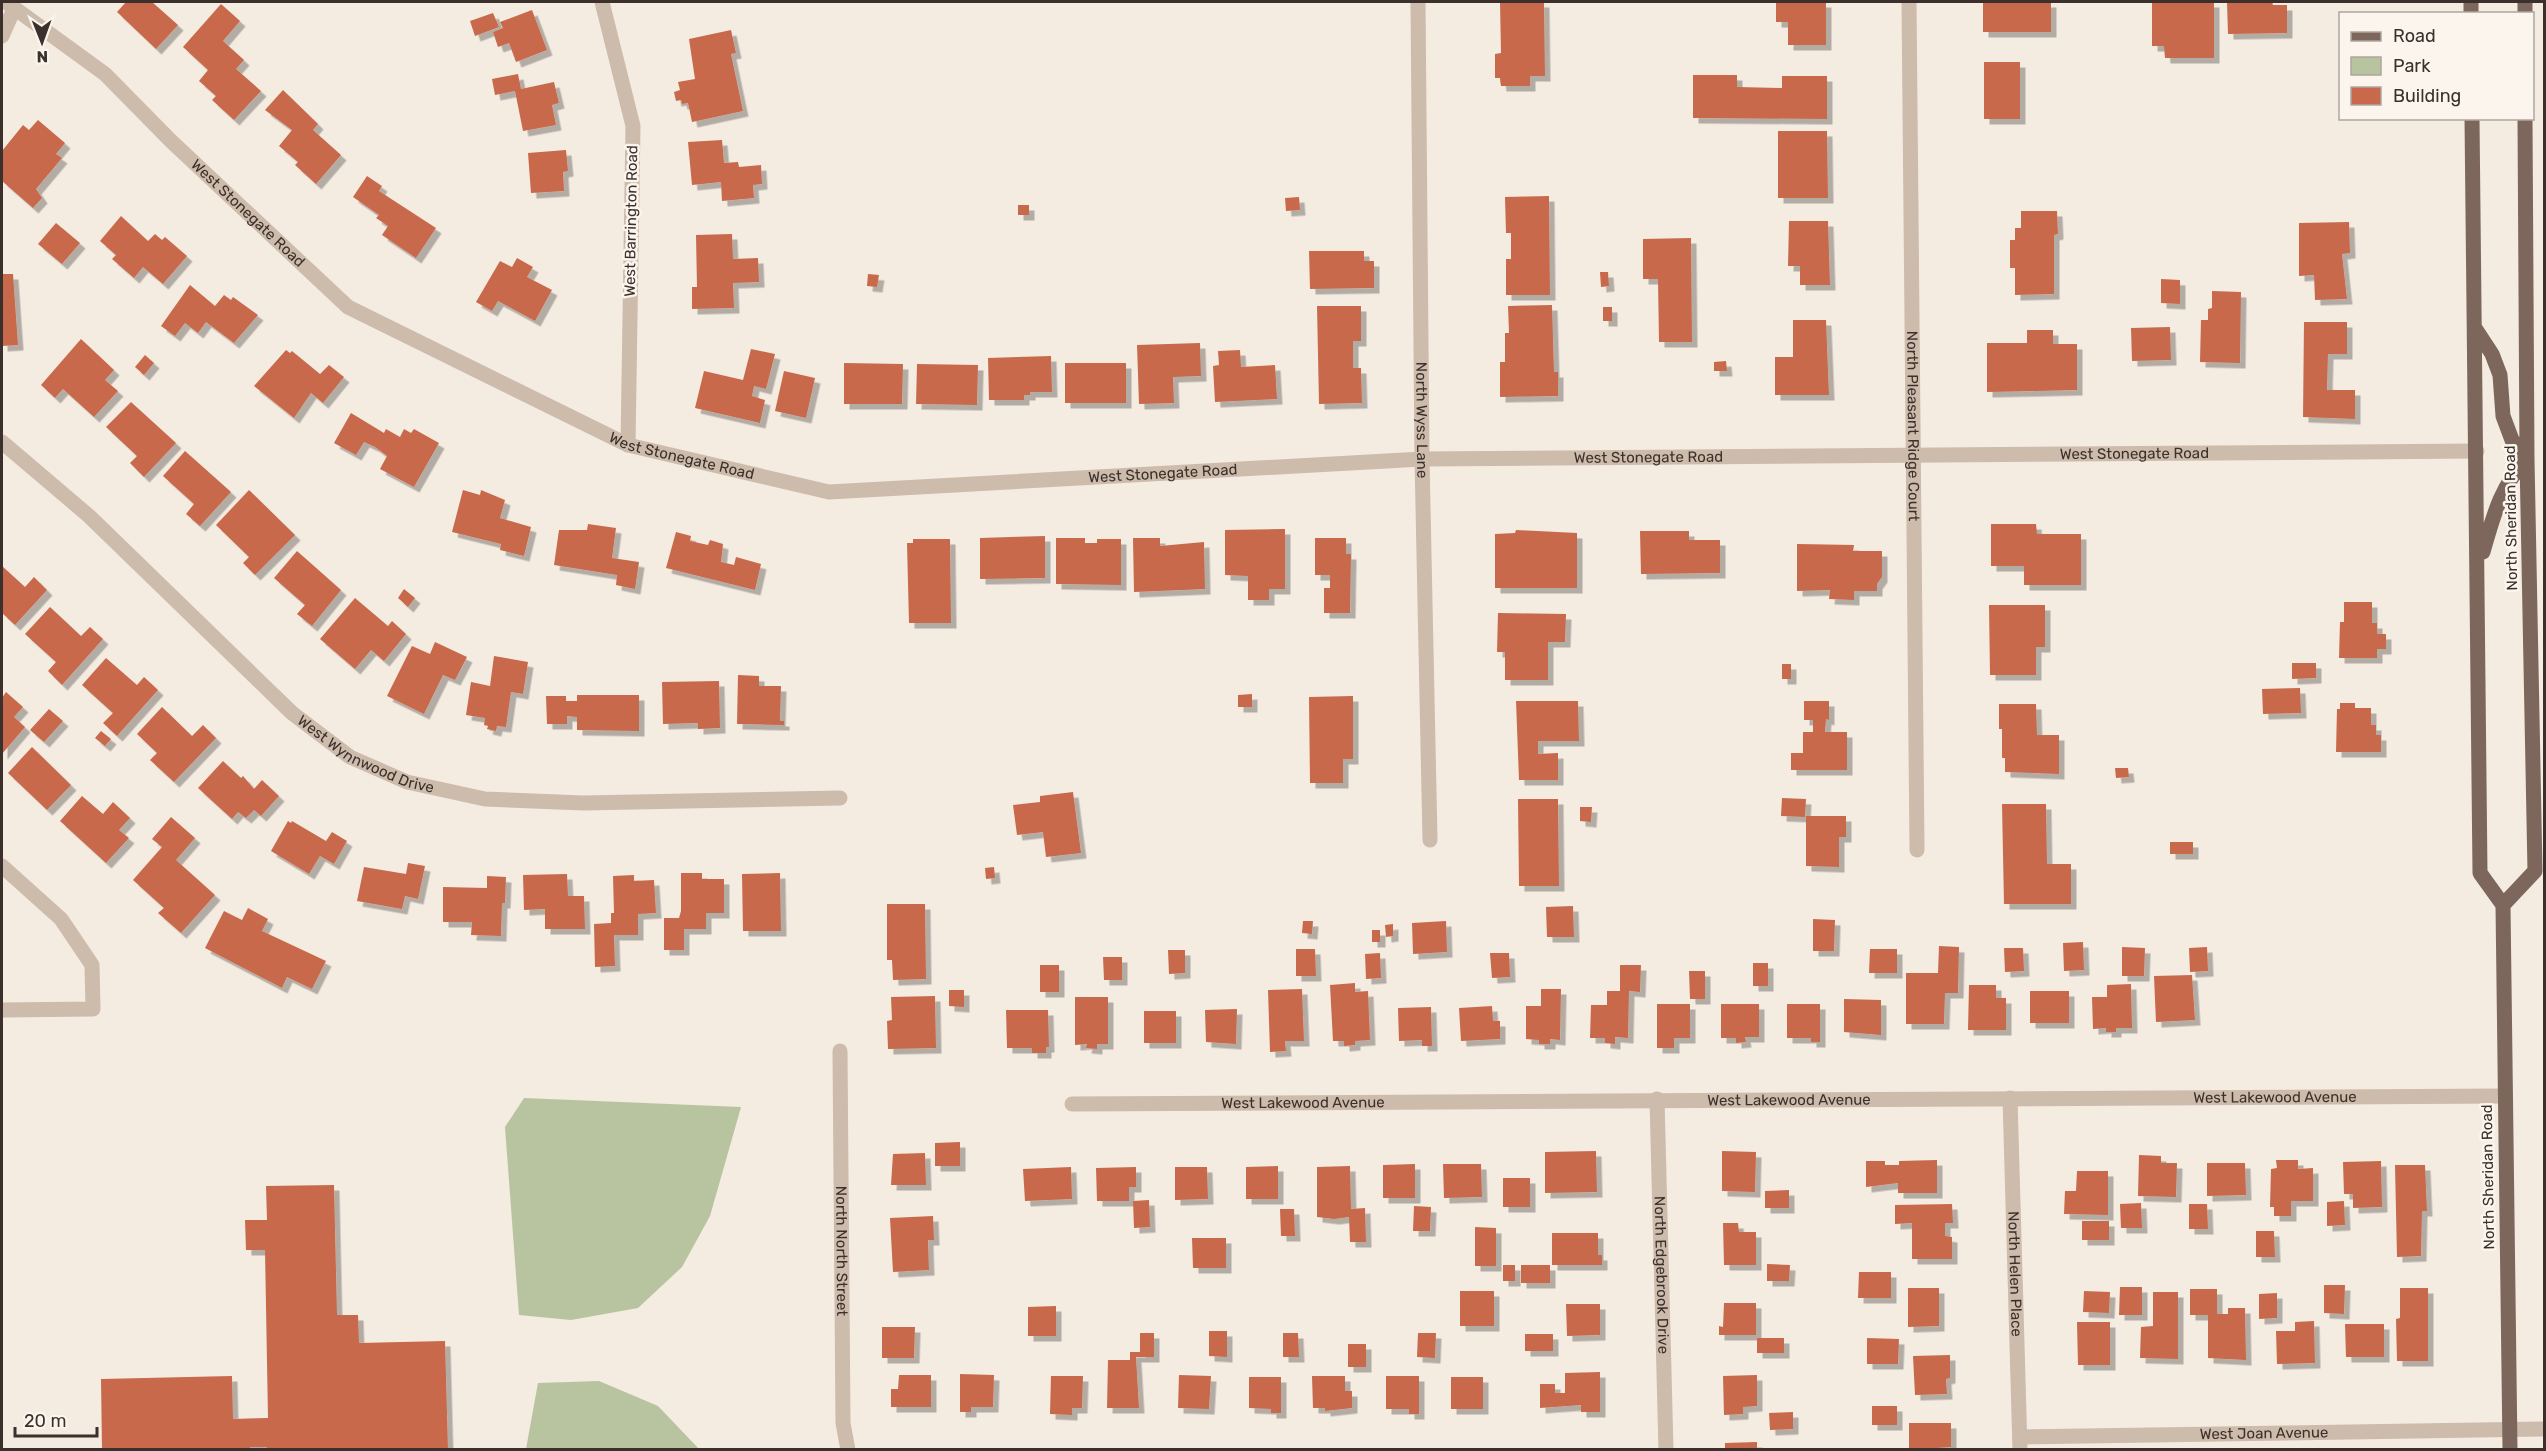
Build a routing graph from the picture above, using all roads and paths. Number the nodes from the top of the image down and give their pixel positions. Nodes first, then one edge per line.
1 (602, 2) edge
2 (1418, 2) edge
3 (1909, 2) edge
4 (10, 5) edge
5 (2, 36) edge
6 (2472, 120) edge
7 (2525, 120) edge
8 (2475, 328) junction
9 (2, 442) edge
10 (628, 445) junction
11 (2476, 452) junction
12 (1913, 456) junction
13 (1422, 459) junction
14 (2528, 459) junction
15 (2478, 568) junction
16 (840, 798) dead end
17 (1430, 840) dead end
18 (1917, 850) dead end
19 (2, 866) edge
20 (2503, 905) junction
21 (2, 1010) edge
22 (840, 1051) dead end
23 (2505, 1096) junction
24 (2010, 1098) junction
25 (1657, 1099) junction
26 (1072, 1104) dead end
27 (2510, 1429) junction
28 (2544, 1429) edge
29 (2020, 1443) edge
30 (848, 1449) edge
31 (1666, 1449) edge
32 (2510, 1449) edge

1 - 10 street, West Barrington Road
2 - 13 street, North Wyss Lane
3 - 12 street, North Pleasant Ridge Court
4 - 5 street
4 - 10 street, West Stonegate Road
6 - 8 main road
7 - 14 main road, North Sheridan Road
8 - 11 main road
8 - 14 main road
9 - 16 street, West Wynnwood Drive
10 - 13 street, West Stonegate Road
11 - 12 street, West Stonegate Road
11 - 15 main road
12 - 13 street, West Stonegate Road
12 - 18 street, North Pleasant Ridge Court
13 - 17 street, North Wyss Lane
14 - 15 main road
14 - 20 main road, North Sheridan Road
15 - 20 main road
19 - 21 street
20 - 23 main road, North Sheridan Road
22 - 30 street, North North Street
23 - 24 street, West Lakewood Avenue
23 - 27 main road, North Sheridan Road
24 - 25 street, West Lakewood Avenue
24 - 29 street, North Helen Place
25 - 26 street, West Lakewood Avenue
25 - 31 street, North Edgebrook Drive
27 - 28 street, West Joan Avenue
27 - 29 street, West Joan Avenue
27 - 32 main road, North Sheridan Road

